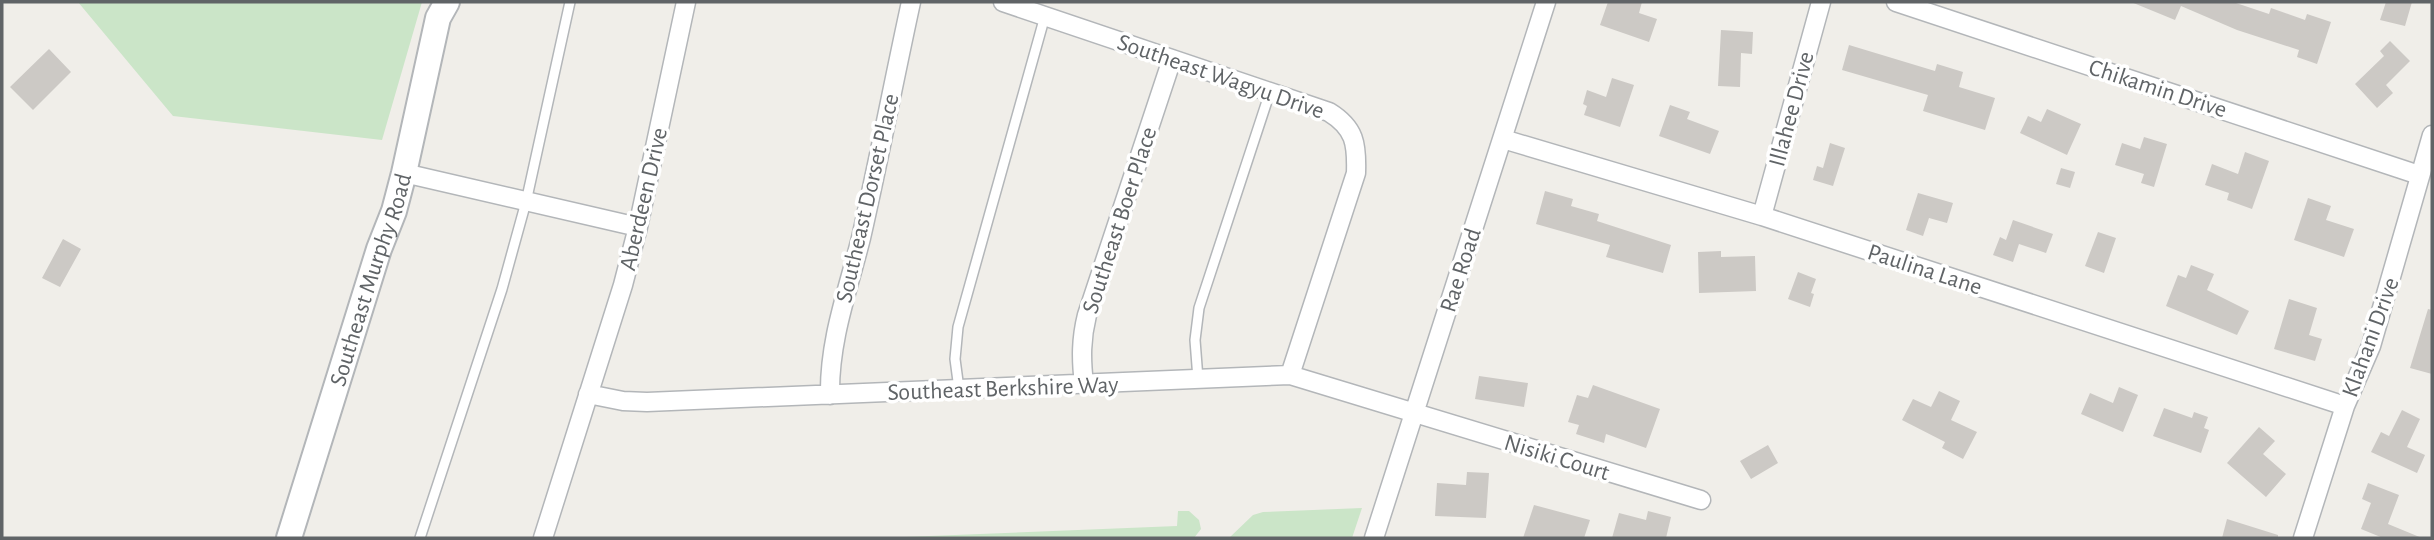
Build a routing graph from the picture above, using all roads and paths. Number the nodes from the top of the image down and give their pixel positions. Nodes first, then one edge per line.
1 (570, 2) edge
2 (686, 2) edge
3 (911, 2) edge
4 (1003, 2) edge
5 (1546, 2) edge
6 (1821, 2) edge
7 (1896, 2) edge
8 (440, 7) edge
9 (1045, 16) junction
10 (1172, 59) junction
11 (1270, 92) junction
12 (2432, 135) edge
13 (1503, 139) junction
14 (404, 173) junction
15 (2419, 175) junction
16 (526, 202) junction
17 (1762, 216) junction
18 (638, 227) junction
19 (1290, 375) junction
20 (1198, 380) junction
21 (1084, 384) junction
22 (958, 389) junction
23 (588, 394) junction
24 (830, 395) junction
25 (2345, 406) junction
26 (1413, 413) junction
27 (1701, 500) dead end
28 (289, 538) edge
29 (420, 538) edge
30 (543, 538) edge
31 (1374, 538) edge
32 (2303, 538) edge

1 - 16 lane
2 - 18 street, Aberdeen Drive
3 - 24 street, Southeast Dorset Place
4 - 9 street, Southeast Wagyu Drive
5 - 13 street, Rae Road
6 - 17 street, Illahee Drive
7 - 15 street, Chikamin Drive
8 - 14 main road, Southeast Murphy Road
9 - 10 street, Southeast Wagyu Drive
9 - 22 lane
10 - 11 street, Southeast Wagyu Drive
10 - 21 street, Southeast Boer Place
11 - 19 street, Southeast Wagyu Drive
11 - 20 lane
12 - 15 street, Klahani Drive
13 - 17 street, Paulina Lane
13 - 26 street, Rae Road
14 - 16 street
14 - 28 main road, Southeast Murphy Road
15 - 25 street, Klahani Drive
16 - 18 street
16 - 29 lane
17 - 25 street, Paulina Lane
18 - 23 street, Aberdeen Drive
19 - 20 street, Southeast Berkshire Way
19 - 26 street, Southeast Berkshire Way
20 - 21 street, Southeast Berkshire Way
21 - 22 street, Southeast Berkshire Way
22 - 24 street, Southeast Berkshire Way
23 - 24 street, Southeast Berkshire Way
23 - 30 street, Aberdeen Drive
25 - 32 street, Klahani Drive
26 - 27 street, Nisiki Court
26 - 31 street, Rae Road

